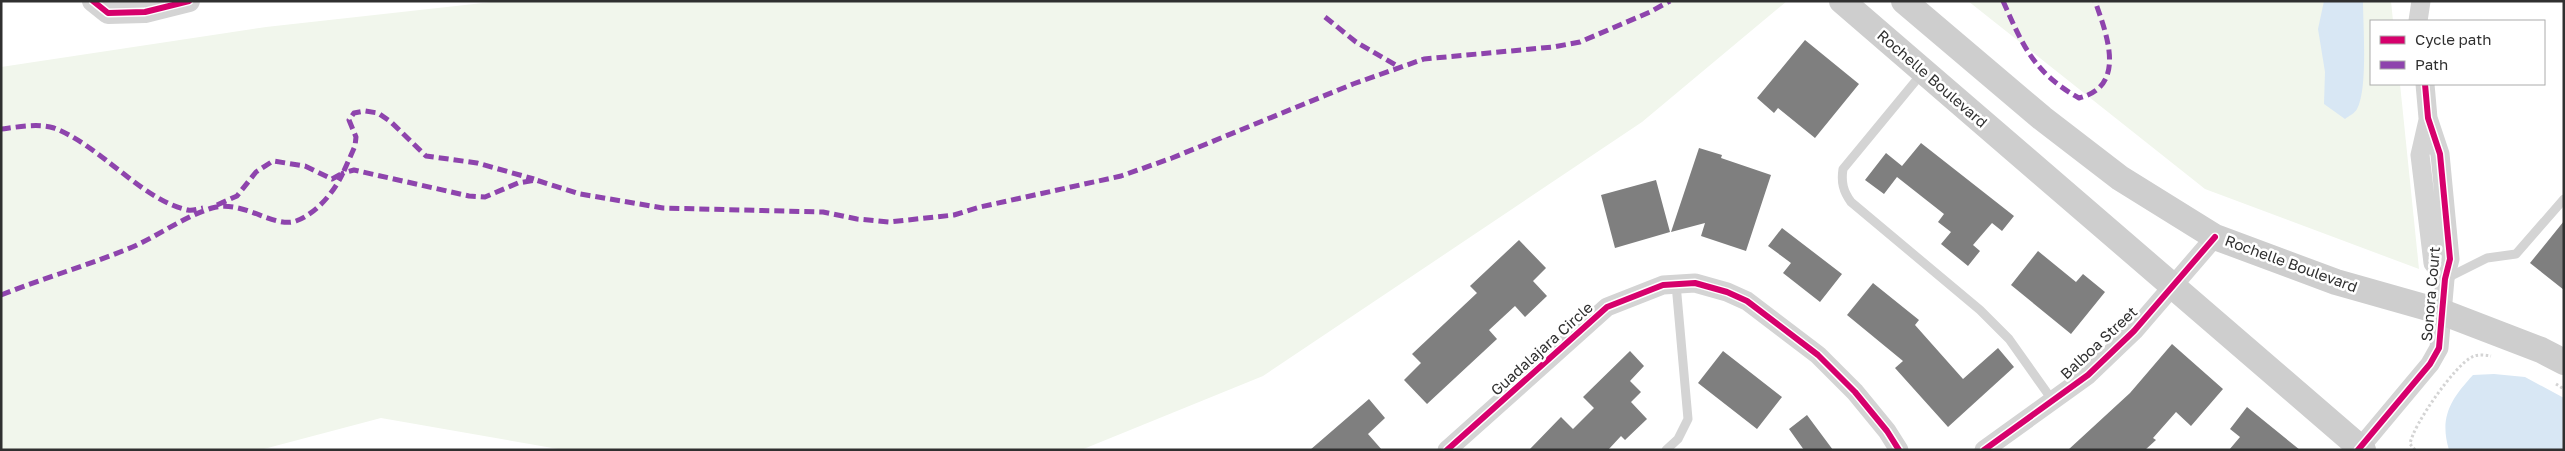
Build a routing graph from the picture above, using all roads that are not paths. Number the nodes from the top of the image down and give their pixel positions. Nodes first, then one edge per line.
1 (93, 1) edge
2 (189, 1) edge
3 (1842, 1) edge
4 (1904, 1) edge
5 (2421, 1) edge
6 (2418, 20) edge
7 (1923, 72) junction
8 (2425, 85) edge
9 (2564, 199) edge
10 (2215, 237) junction
11 (2445, 279) junction
12 (1676, 284) junction
13 (2174, 286) junction
14 (2442, 312) junction
15 (2557, 371) edge
16 (2053, 401) junction
17 (2360, 449) edge
18 (1447, 450) edge
19 (1666, 450) edge
20 (1899, 450) edge
21 (1984, 450) edge

1 - 2 street
3 - 7 main road, Rochelle Boulevard
4 - 10 main road, Rochelle Boulevard
5 - 6 street
7 - 13 main road, Rochelle Boulevard
7 - 16 lane
8 - 11 street, Sonora Court
9 - 11 lane
10 - 13 street, Balboa Street
10 - 14 main road, Rochelle Boulevard
11 - 14 street, Sonora Court
12 - 18 street, Guadalajara Circle
12 - 19 lane
12 - 20 street, Guadalajara Circle
13 - 16 street, Balboa Street
13 - 17 main road, Rochelle Boulevard
14 - 15 main road, Rochelle Boulevard
14 - 17 street, Sonora Court
16 - 21 street, Balboa Street

